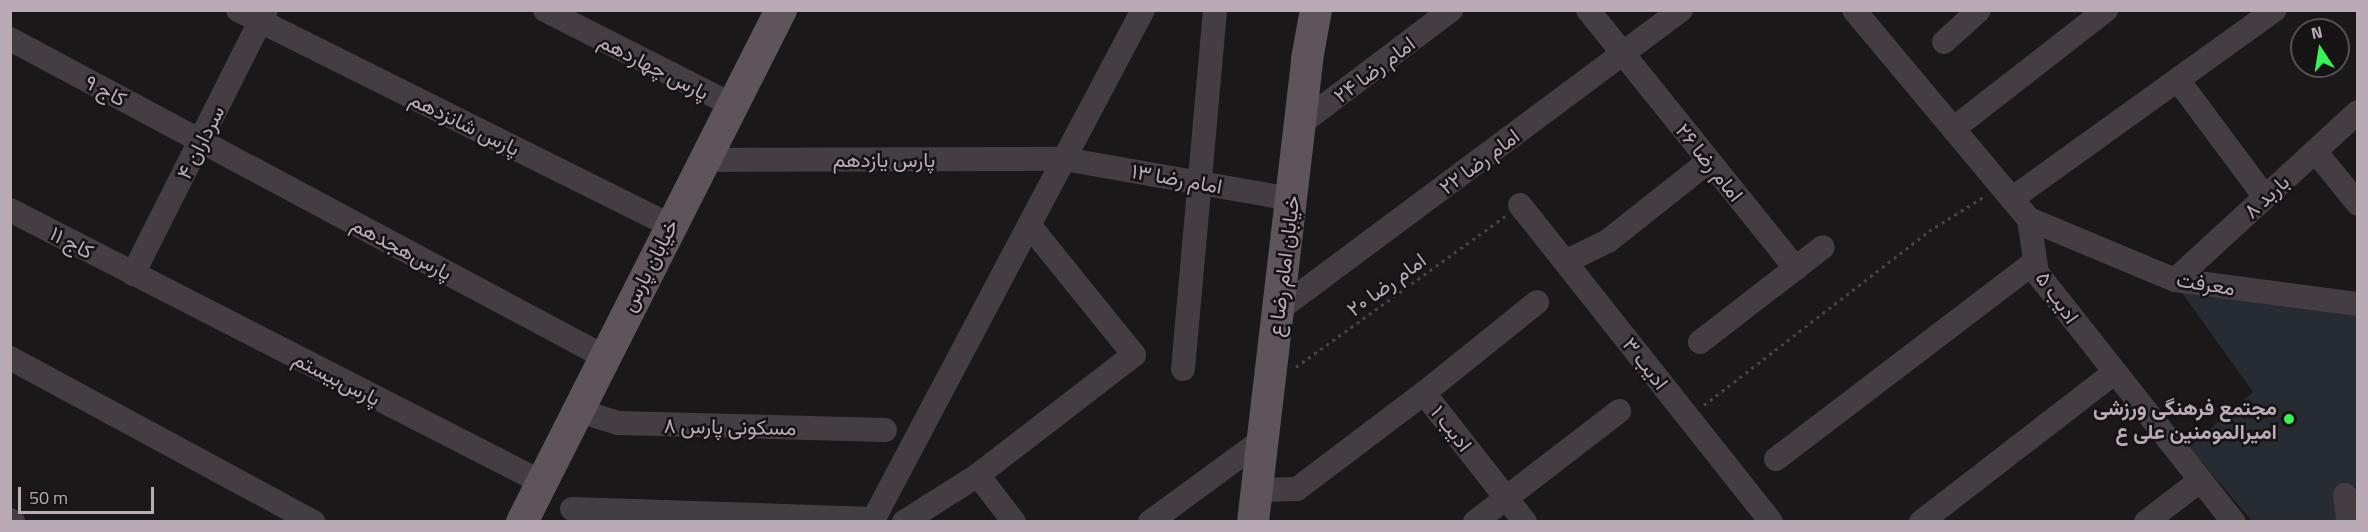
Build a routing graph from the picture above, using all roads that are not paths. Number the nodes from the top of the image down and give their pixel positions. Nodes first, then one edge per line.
1 (238, 10) edge
2 (545, 10) edge
3 (781, 10) edge
4 (1143, 10) edge
5 (1215, 10) edge
6 (1316, 10) edge
7 (1588, 10) edge
8 (1681, 10) edge
9 (1854, 10) edge
10 (2106, 10) edge
11 (2275, 10) edge
12 (1450, 11) edge
13 (1980, 11) edge
14 (263, 16) edge
15 (10, 39) edge
16 (1944, 42) dead end
17 (1623, 54) junction
18 (2178, 80) junction
19 (732, 105) junction
20 (2358, 112) edge
21 (1299, 125) junction
22 (1953, 129) junction
23 (201, 140) junction
24 (2315, 151) junction
25 (1064, 159) junction
26 (704, 160) junction
27 (1709, 160) junction
28 (1200, 181) junction
29 (2265, 197) junction
30 (2013, 198) junction
31 (1290, 199) junction
32 (2358, 204) edge
33 (1520, 205) road end
34 (10, 210) edge
35 (2029, 219) junction
36 (670, 225) junction
37 (1029, 225) junction
38 (1823, 247) dead end
39 (1567, 261) junction
40 (2035, 262) junction
41 (1796, 269) junction
42 (133, 274) junction
43 (2175, 280) junction
44 (1537, 302) dead end
45 (2358, 304) edge
46 (1277, 311) junction
47 (1700, 342) dead end
48 (603, 356) junction
49 (10, 358) edge
50 (1183, 369) dead end
51 (2115, 372) junction
52 (1424, 393) junction
53 (576, 410) junction
54 (1619, 411) dead end
55 (885, 430) dead end
56 (1262, 440) junction
57 (1776, 459) dead end
58 (978, 475) junction
59 (2201, 480) junction
60 (541, 482) junction
61 (1256, 490) junction
62 (2345, 495) dead end
63 (1507, 498) junction
64 (572, 509) dead end
65 (873, 520) edge
66 (313, 522) edge
67 (522, 522) edge
68 (904, 522) edge
69 (1014, 522) edge
70 (1150, 522) edge
71 (1253, 522) edge
72 (1475, 522) edge
73 (1525, 522) edge
74 (1771, 522) edge
75 (1921, 522) edge
76 (2146, 522) edge
77 (2234, 522) edge
78 (2349, 522) edge

1 - 14 street, پارس‌‌ شانزدهم
2 - 19 street, پارس‌‌ چهاردهم
3 - 19 main road, خیابان پارس
4 - 25 street
5 - 28 street
6 - 21 main road, خیابان امام رضا ع
7 - 17 street, امام رضا ۲۶
8 - 17 street, امام رضا ۲۲
9 - 22 street, ادیب ۵
10 - 22 street
11 - 18 street
12 - 21 street, امام رضا ۲۴
13 - 16 street
14 - 23 street, سرداران ۴
14 - 36 street, پارس‌‌ شانزدهم
15 - 23 street, کاج ۹
17 - 27 street, امام رضا ۲۶
17 - 46 street, امام رضا ۲۲
18 - 29 street
18 - 30 street
19 - 26 main road, خیابان پارس
20 - 24 street, باربد ۸
21 - 31 main road, خیابان امام رضا ع
22 - 30 street, ادیب ۵
23 - 42 street, سرداران ۴
23 - 48 street, پارس‌‌هجدهم
24 - 29 street, باربد ۸
24 - 32 street
25 - 26 street, پارس‌‌ یازدهم
25 - 28 street, امام رضا ۱۳
25 - 37 street
26 - 36 main road, خیابان پارس
27 - 39 street
27 - 41 street, امام رضا ۲۶
28 - 31 street, امام رضا ۱۳
28 - 50 street
29 - 43 street, باربد ۸
30 - 35 street, ادیب ۵
31 - 46 main road, خیابان امام رضا ع
33 - 39 street, ادیب ۳
34 - 42 street, کاج ۱۱
35 - 40 street, ادیب ۵
35 - 43 street, معرفت
36 - 48 main road, خیابان پارس
37 - 58 street
37 - 65 street
38 - 41 street
39 - 74 street, ادیب ۳
40 - 51 street, ادیب ۵
40 - 57 street
41 - 47 street
42 - 60 street, پارس‌بیستم
43 - 45 street, معرفت
44 - 52 street, ادیب ۱
46 - 56 main road, خیابان امام رضا ع
48 - 53 main road, خیابان پارس
49 - 66 street
51 - 59 street, ادیب ۵
51 - 75 street
52 - 61 street
52 - 63 street, ادیب ۱
53 - 55 street, مسکونی پارس ۸
53 - 60 main road, خیابان پارس
54 - 63 street
56 - 61 main road, خیابان امام رضا ع
56 - 70 street
58 - 68 street
58 - 69 street
59 - 76 street
59 - 77 street, ادیب ۵
60 - 67 main road, خیابان پارس
61 - 71 main road, خیابان امام رضا ع
62 - 78 street
63 - 72 street
63 - 73 street, ادیب ۱
64 - 65 street

